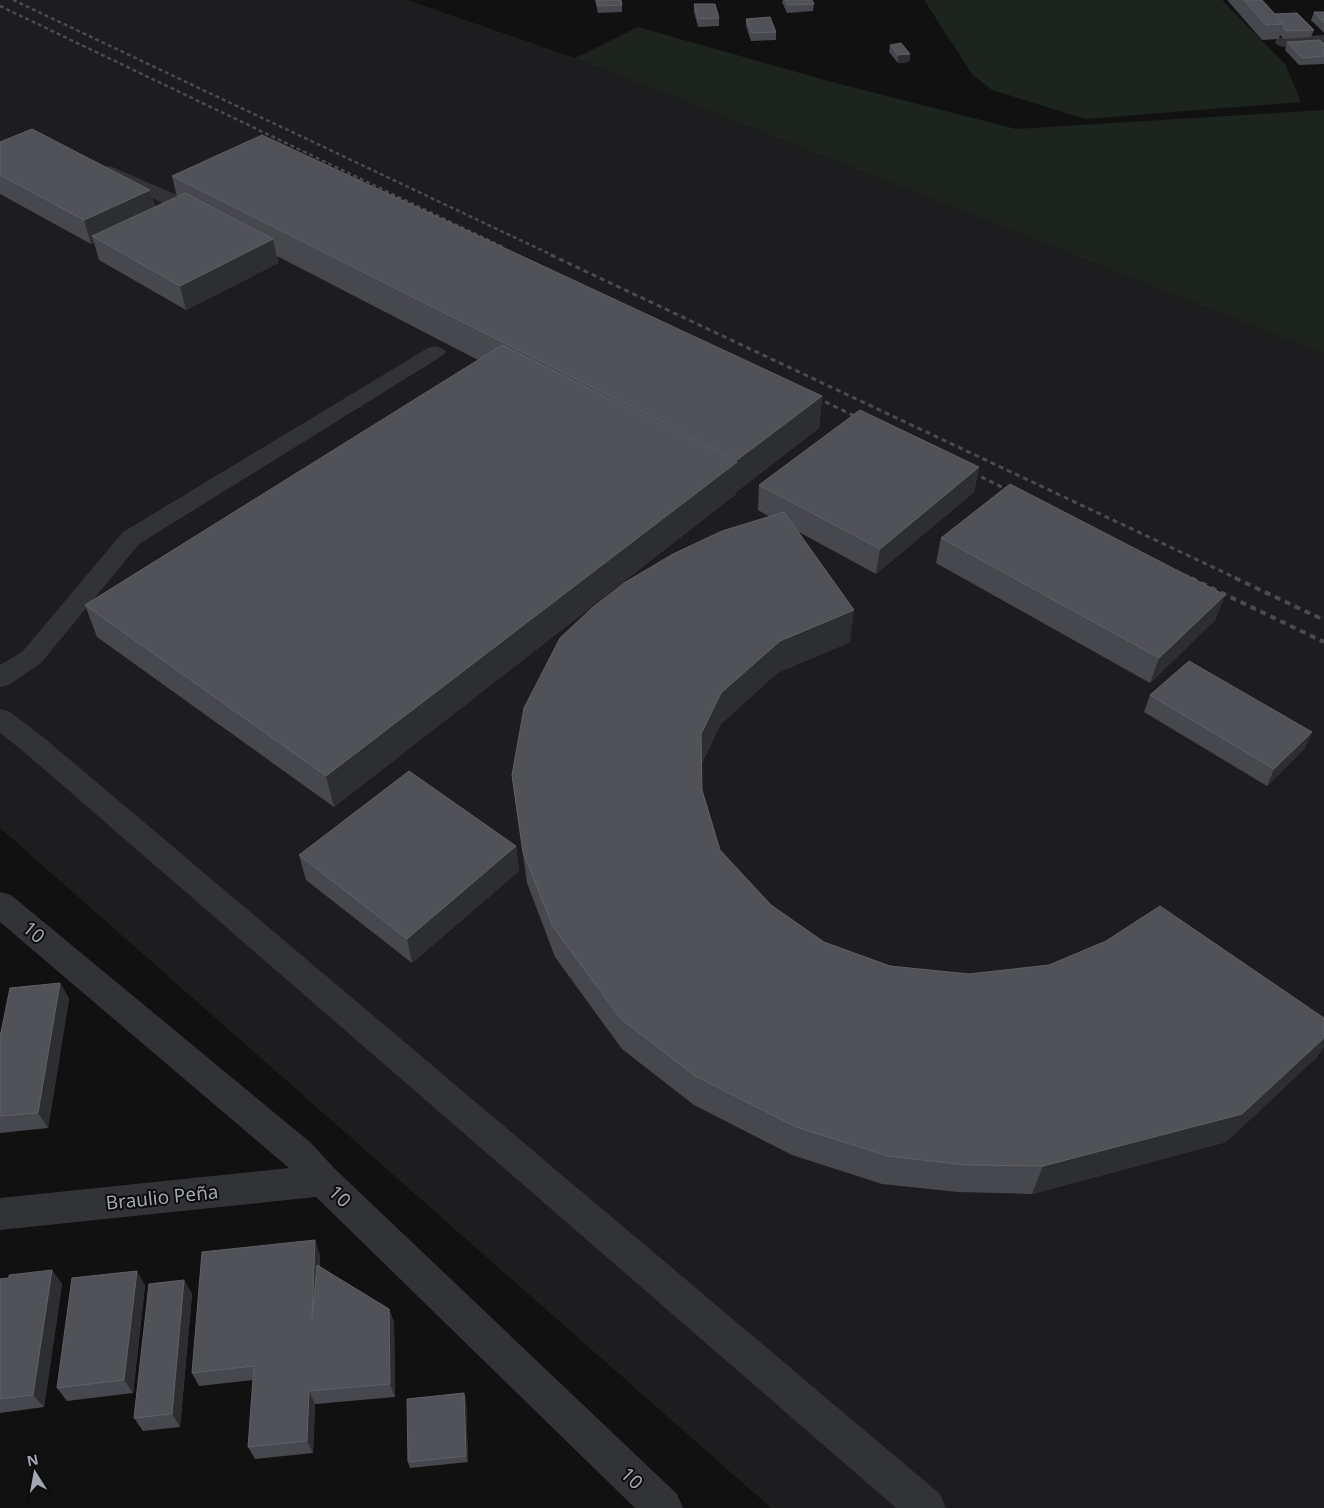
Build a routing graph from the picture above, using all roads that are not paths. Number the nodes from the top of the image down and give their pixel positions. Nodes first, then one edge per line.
1 (1324, 40) edge
2 (1283, 42) edge
3 (91, 162) edge
4 (170, 199) edge
5 (435, 352) dead end
6 (0, 678) edge
7 (0, 719) edge
8 (0, 904) edge
9 (323, 1180) junction
10 (0, 1214) edge
11 (663, 1508) edge
12 (926, 1508) edge

1 - 2 street
3 - 4 street
5 - 6 street
7 - 12 street
8 - 9 street, 10
9 - 10 street, Braulio Peña
9 - 11 street, 10

